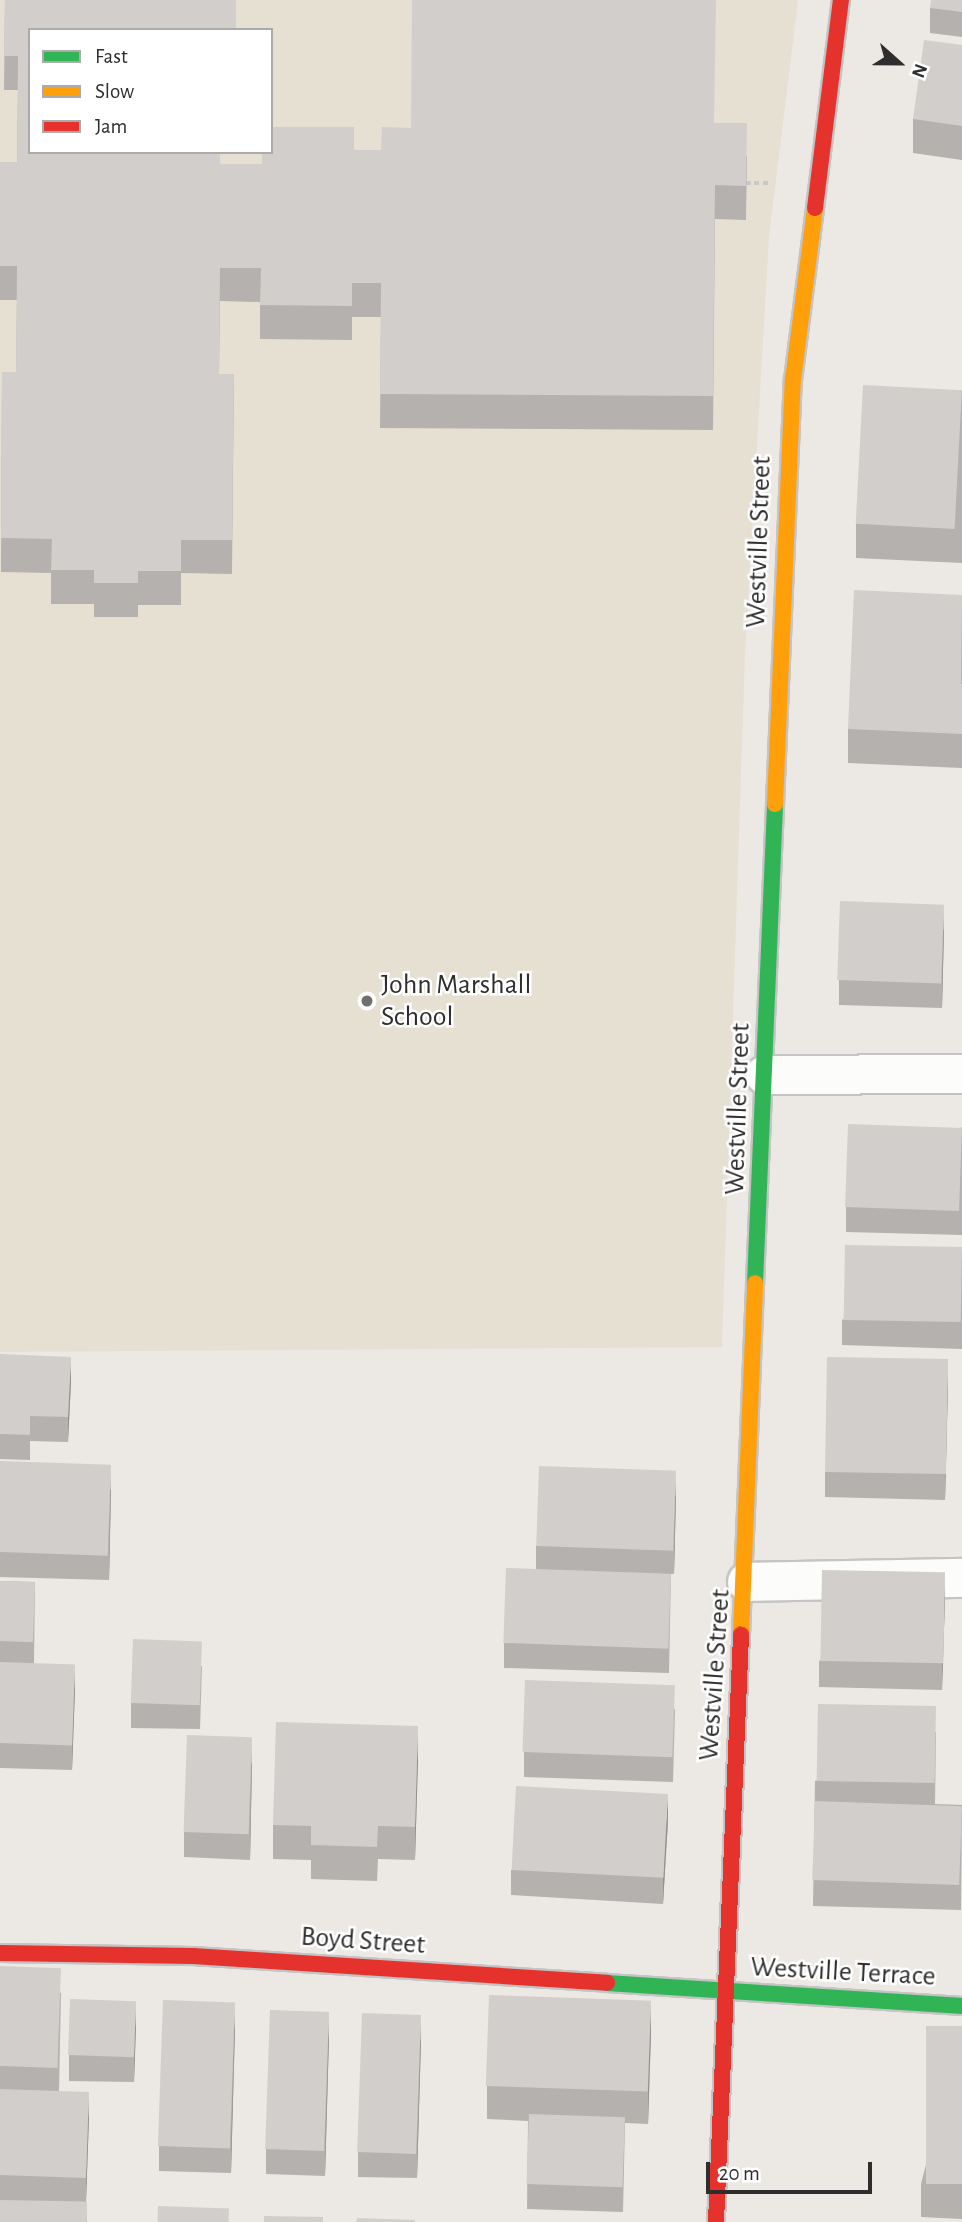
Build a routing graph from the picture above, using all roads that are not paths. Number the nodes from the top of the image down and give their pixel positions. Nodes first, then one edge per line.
1 (841, 0) edge
2 (962, 1074) edge
3 (765, 1075) junction
4 (962, 1578) edge
5 (747, 1583) junction
6 (0, 1953) edge
7 (722, 1991) junction
8 (962, 2006) edge
9 (716, 2222) edge

1 - 3 street, Westville Street
2 - 3 street
3 - 5 street, Westville Street
4 - 5 street
5 - 7 street, Westville Street
6 - 7 street, Boyd Street
7 - 8 street, Westville Terrace
7 - 9 street, Westville Street

